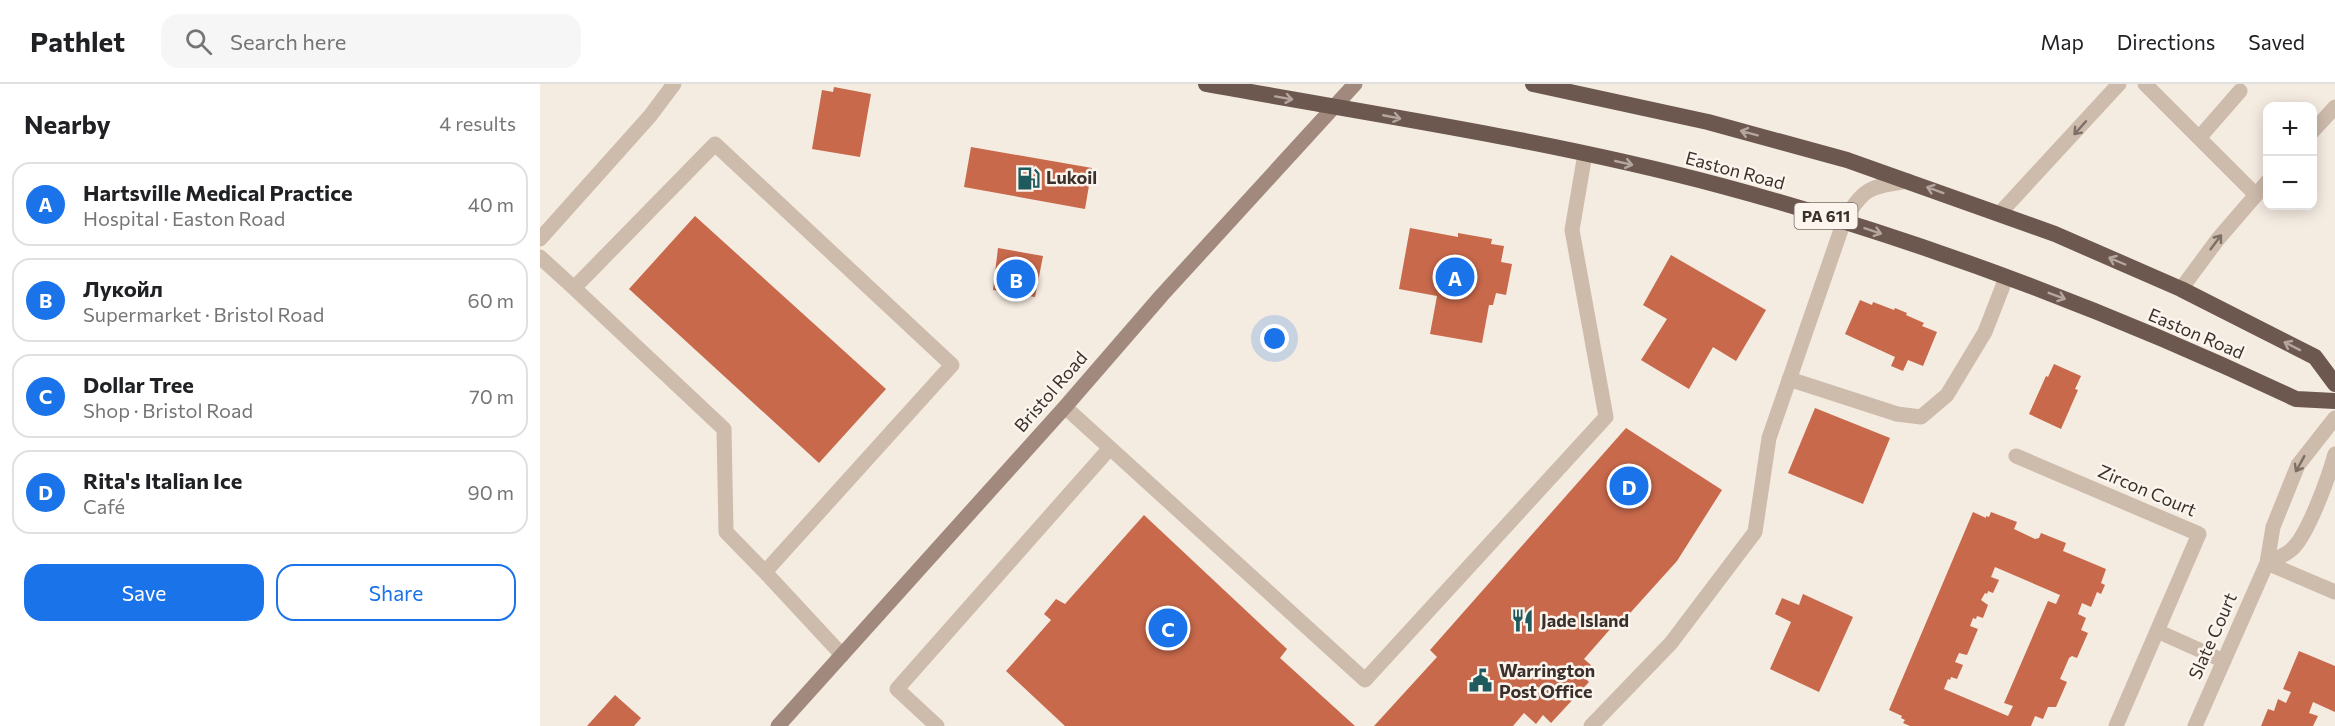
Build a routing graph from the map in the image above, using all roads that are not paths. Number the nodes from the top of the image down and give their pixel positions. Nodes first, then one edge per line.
1 (674, 84) edge
2 (1206, 84) edge
3 (1355, 84) edge
4 (1533, 84) edge
5 (2119, 84) edge
6 (2145, 84) edge
7 (2240, 92) dead end
8 (1335, 106) junction
9 (2335, 107) edge
10 (2317, 127) edge
11 (2199, 138) junction
12 (1585, 154) junction
13 (1909, 181) junction
14 (2263, 186) edge
15 (2256, 194) junction
16 (1999, 214) junction
17 (1844, 221) junction
18 (540, 239) edge
19 (540, 257) edge
20 (2006, 278) junction
21 (574, 288) junction
22 (2181, 289) junction
23 (1789, 379) junction
24 (2335, 384) edge
25 (2335, 401) edge
26 (1065, 407) junction
27 (2335, 418) edge
28 (1110, 448) junction
29 (2335, 454) edge
30 (2016, 456) dead end
31 (2267, 563) junction
32 (765, 572) junction
33 (2335, 592) edge
34 (2157, 631) junction
35 (842, 655) junction
36 (2224, 661) junction
37 (778, 726) edge
38 (937, 726) edge
39 (1591, 726) edge
40 (2116, 726) edge
41 (2196, 726) edge

1 - 18 street
2 -> 8 highway, Easton Road / PA 611
3 - 8 main road, Bristol Road
13 -> 4 highway, Easton Road
5 -> 16 street
6 - 11 street
7 - 11 street
8 -> 12 highway, Easton Road / PA 611
8 - 26 main road, Bristol Road
9 - 10 street
11 - 15 street
12 -> 17 highway, Easton Road / PA 611
12 - 28 street
16 -> 13 highway, Easton Road
13 - 17 street
14 - 15 street
22 -> 15 street
22 -> 16 highway, Easton Road
17 -> 20 highway, Easton Road / PA 611
17 - 23 street
19 - 21 street
20 - 23 street
20 -> 25 highway, Easton Road / PA 611
21 - 32 street
21 - 32 street
24 -> 22 highway, Easton Road
23 - 39 street
26 - 28 street
26 - 35 main road, Bristol Road
27 -> 31 street, Slate Court
28 - 38 street
29 - 31 street
30 - 34 street, Zircon Court
31 - 33 street
31 - 36 street, Slate Court
32 - 35 street
34 - 36 street
34 - 40 street, Zircon Court
35 - 37 main road, Bristol Road
36 - 41 street, Slate Court

